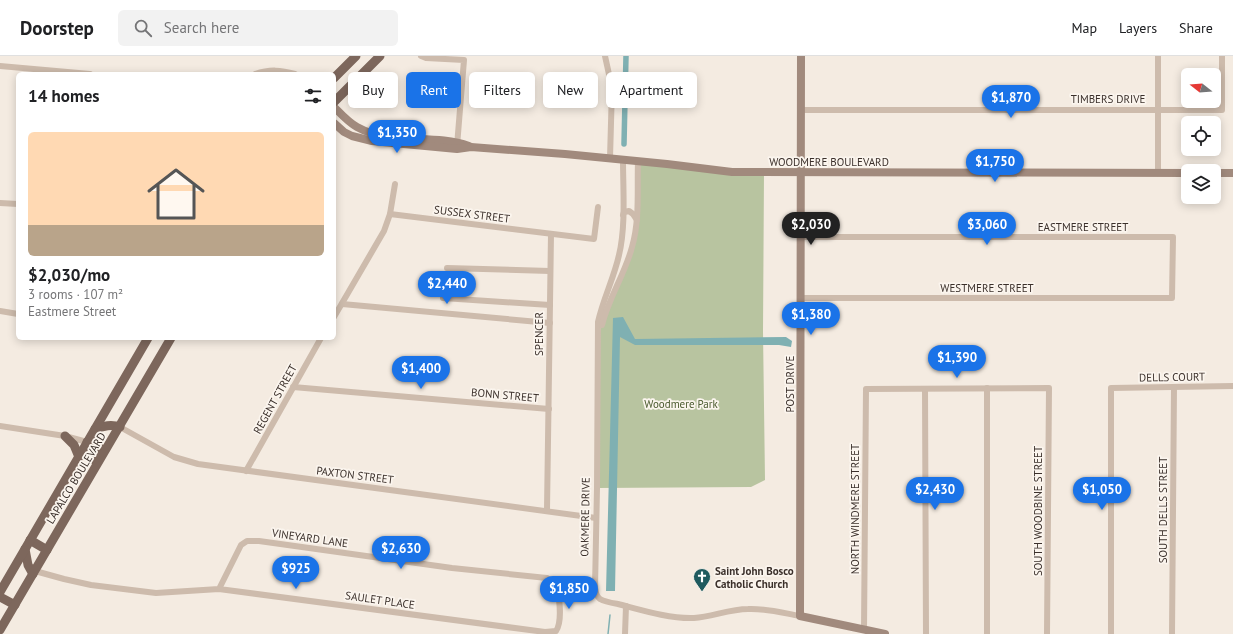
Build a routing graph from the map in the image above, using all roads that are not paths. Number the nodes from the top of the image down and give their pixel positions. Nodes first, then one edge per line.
1 (356, 56) edge
2 (605, 56) edge
3 (801, 56) edge
4 (1158, 56) edge
5 (1222, 56) edge
6 (379, 57) edge
7 (424, 57) edge
8 (0, 66) edge
9 (68, 72) edge
10 (262, 72) edge
11 (286, 72) edge
12 (336, 76) edge
13 (336, 100) edge
14 (336, 109) edge
15 (1158, 109) junction
16 (801, 110) junction
17 (336, 125) edge
18 (457, 145) junction
19 (610, 158) junction
20 (623, 160) junction
21 (638, 161) junction
22 (801, 173) junction
23 (1158, 173) junction
24 (1181, 173) edge
25 (1221, 173) edge
26 (1233, 173) edge
27 (395, 184) dead end
28 (0, 203) edge
29 (16, 204) edge
30 (598, 207) dead end
31 (390, 214) junction
32 (623, 215) junction
33 (636, 220) junction
34 (551, 234) junction
35 (801, 237) junction
36 (447, 268) dead end
37 (550, 271) junction
38 (443, 298) dead end
39 (801, 298) junction
40 (1172, 298) joint
41 (342, 304) junction
42 (550, 305) junction
43 (0, 311) edge
44 (16, 314) edge
45 (336, 314) edge
46 (550, 323) junction
47 (599, 336) junction
48 (144, 340) edge
49 (170, 340) edge
50 (320, 340) edge
51 (1233, 386) edge
52 (293, 387) junction
53 (1174, 387) junction
54 (987, 388) junction
55 (925, 389) junction
56 (548, 409) junction
57 (0, 426) edge
58 (120, 427) junction
59 (95, 429) junction
60 (65, 436) junction
61 (87, 442) junction
62 (79, 457) junction
63 (246, 471) junction
64 (87, 484) junction
65 (547, 510) junction
66 (596, 518) junction
67 (30, 540) junction
68 (25, 549) junction
69 (47, 550) junction
70 (34, 572) junction
71 (218, 589) junction
72 (0, 592) edge
73 (0, 596) edge
74 (15, 605) junction
75 (626, 606) junction
76 (800, 616) junction
77 (0, 630) edge
78 (864, 630) junction
79 (556, 631) joint
80 (625, 634) edge
81 (885, 634) edge
82 (926, 634) edge
83 (987, 634) edge
84 (1047, 634) edge
85 (1110, 634) edge
86 (1172, 634) edge

1 - 12 main road
2 - 19 street
3 - 16 street, POST DRIVE
4 - 15 street
5 - 15 street, TIMBERS DRIVE
6 - 13 main road
7 - 18 street
8 - 9 street
10 - 11 street
14 - 18 street, WOODMERE BOULEVARD
15 - 16 street, TIMBERS DRIVE
15 - 23 street
16 - 22 street, POST DRIVE
17 - 18 street, WOODMERE BOULEVARD
18 - 19 street, WOODMERE BOULEVARD
19 - 20 street, WOODMERE BOULEVARD
20 - 21 street, WOODMERE BOULEVARD
20 - 32 street, OAKMERE DRIVE
21 - 22 street, WOODMERE BOULEVARD
21 - 33 street, OAKMERE DRIVE
22 - 23 street, WOODMERE BOULEVARD
22 - 35 street, POST DRIVE
23 - 24 street, WOODMERE BOULEVARD
25 - 26 street
27 - 31 street
28 - 29 street
30 - 34 street
31 - 34 street, SUSSEX STREET
31 - 41 street
32 - 33 street
32 - 47 street, OAKMERE DRIVE
33 - 47 street, OAKMERE DRIVE
34 - 37 street, SPENCER
35 - 39 street, POST DRIVE
35 - 40 street, EASTMERE STREET
36 - 37 street
37 - 42 street, SPENCER
38 - 42 street
39 - 40 street, WESTMERE STREET
39 - 76 street, POST DRIVE
41 - 45 street
41 - 46 street
42 - 46 street, SPENCER
43 - 44 street
46 - 56 street, SPENCER
47 - 66 street, OAKMERE DRIVE
48 - 59 main road, LAPALCO BOULEVARD
49 - 58 main road, LAPALCO BOULEVARD
50 - 52 street, REGENT STREET
51 - 53 street, DELLS COURT
52 - 56 street, BONN STREET
52 - 63 street, REGENT STREET
53 - 85 street, DELLS COURT
53 - 86 street, SOUTH DELLS STREET
54 - 55 street
54 - 83 street
54 - 84 street, SOUTH WOODBINE STREET
55 - 78 street, NORTH WINDMERE STREET
55 - 82 street
56 - 65 street, SPENCER
57 - 60 street
58 - 59 main road
58 - 63 street, PAXTON STREET
58 - 64 main road, LAPALCO BOULEVARD
59 - 61 main road, LAPALCO BOULEVARD
60 - 61 street
60 - 62 main road
61 - 62 main road, LAPALCO BOULEVARD
61 - 64 main road
62 - 67 main road, LAPALCO BOULEVARD
63 - 65 street, PAXTON STREET
64 - 69 main road, LAPALCO BOULEVARD
65 - 66 street, PAXTON STREET
66 - 75 street, OAKMERE DRIVE
67 - 68 main road, LAPALCO BOULEVARD
67 - 69 main road
68 - 70 main road
68 - 72 main road, LAPALCO BOULEVARD
69 - 70 main road, LAPALCO BOULEVARD
70 - 71 street, SAULET PLACE
70 - 74 main road, LAPALCO BOULEVARD
71 - 79 street, SAULET PLACE
71 - 79 street, VINEYARD LANE
73 - 74 main road
74 - 77 main road, LAPALCO BOULEVARD
75 - 76 street, OAKMERE DRIVE
75 - 80 street
76 - 78 street, OAKMERE DRIVE
78 - 81 street, OAKMERE DRIVE

